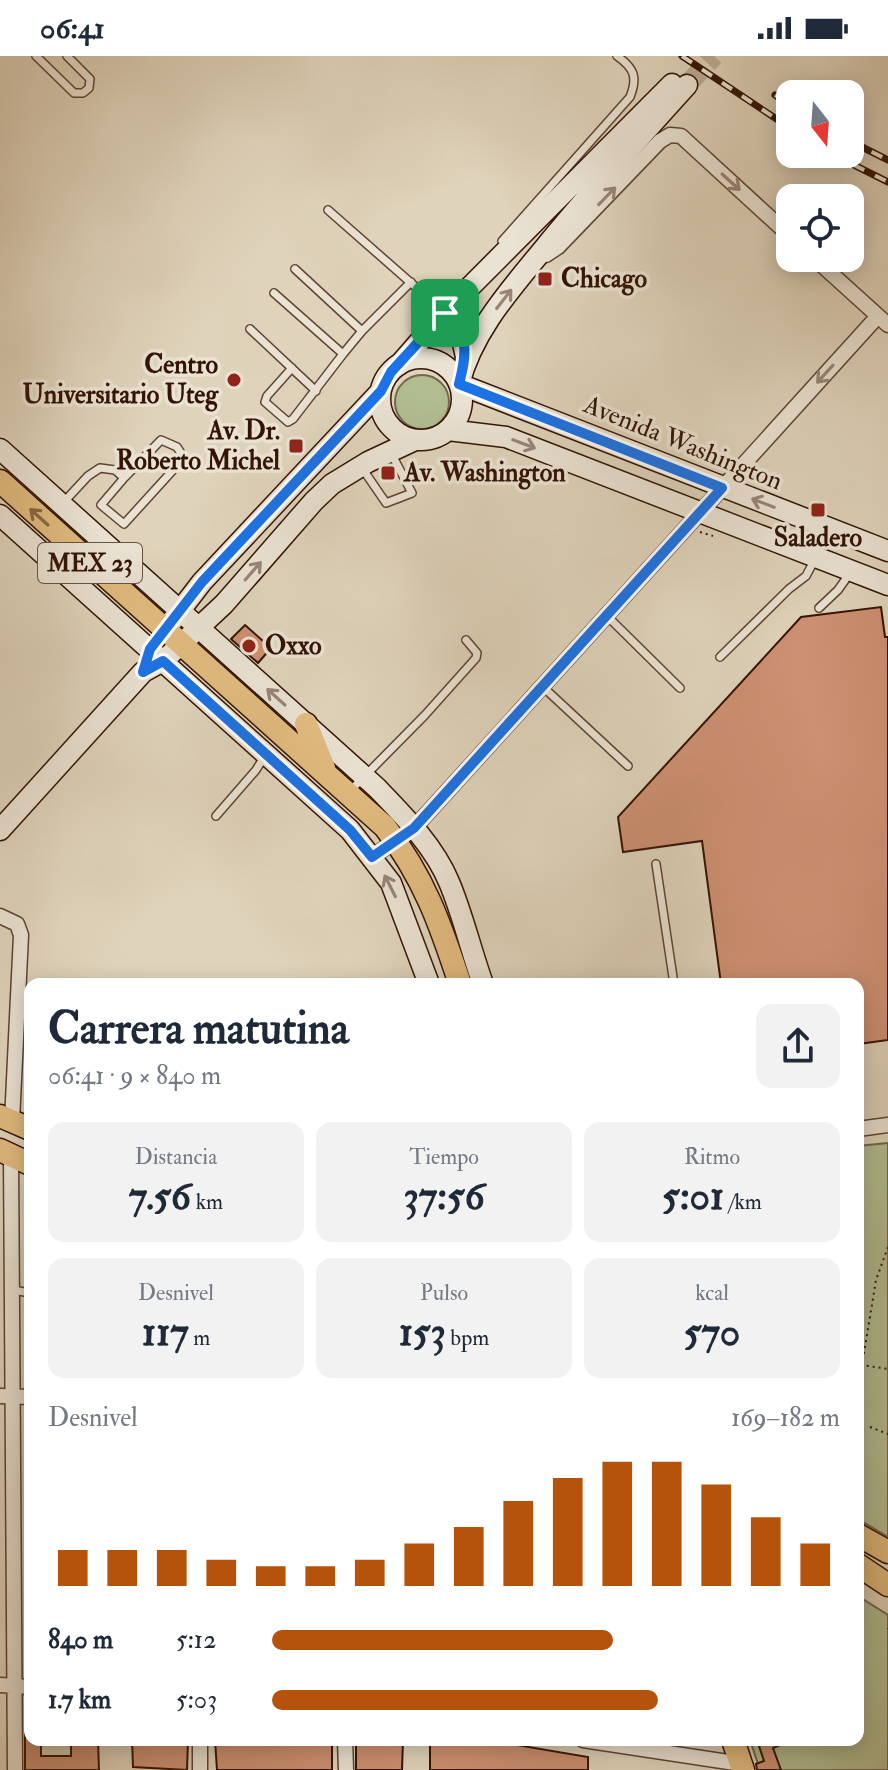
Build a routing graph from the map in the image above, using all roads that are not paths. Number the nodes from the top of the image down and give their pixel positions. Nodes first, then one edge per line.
1 (36, 56) edge
2 (67, 56) edge
3 (617, 56) edge
4 (328, 210) dead end
5 (776, 223) edge
6 (529, 267) junction
7 (295, 269) dead end
8 (829, 272) edge
9 (411, 282) junction
10 (274, 293) dead end
11 (446, 311) junction
12 (883, 321) edge
13 (250, 329) dead end
14 (362, 331) junction
15 (343, 354) junction
16 (466, 357) junction
17 (399, 365) junction
18 (292, 368) junction
19 (459, 384) junction
20 (316, 391) junction
21 (381, 391) junction
22 (448, 430) junction
23 (415, 440) junction
24 (391, 451) junction
25 (4, 464) edge
26 (360, 466) junction
27 (124, 478) junction
28 (722, 488) junction
29 (62, 504) junction
30 (700, 512) junction
31 (0, 515) edge
32 (888, 551) edge
33 (816, 557) junction
34 (851, 571) junction
35 (888, 585) edge
36 (137, 605) junction
37 (819, 608) dead end
38 (180, 611) junction
39 (606, 615) junction
40 (121, 623) junction
41 (198, 627) junction
42 (172, 637) junction
43 (466, 640) dead end
44 (157, 655) junction
45 (720, 657) dead end
46 (221, 680) junction
47 (542, 686) junction
48 (680, 688) dead end
49 (205, 699) junction
50 (251, 707) junction
51 (306, 724) junction
52 (235, 726) junction
53 (266, 755) junction
54 (628, 766) dead end
55 (329, 775) junction
56 (356, 789) junction
57 (314, 797) junction
58 (216, 816) dead end
59 (337, 819) junction
60 (0, 830) edge
61 (405, 835) junction
62 (372, 857) junction
63 (656, 864) dead end
64 (446, 908) junction
65 (0, 916) edge
66 (407, 925) junction
67 (462, 955) junction
68 (426, 976) edge
69 (460, 978) edge
70 (479, 978) edge
71 (673, 978) edge
72 (14, 1122) edge
73 (888, 1125) edge
74 (864, 1128) edge
75 (14, 1156) edge
76 (5, 1230) edge
77 (11, 1289) junction
78 (24, 1292) edge
79 (6, 1396) edge
80 (6, 1474) edge
81 (7, 1538) edge
82 (864, 1538) edge
83 (888, 1552) edge
84 (864, 1569) edge
85 (888, 1585) edge
86 (7, 1603) edge
87 (15, 1686) edge
88 (200, 1746) edge
89 (345, 1746) edge
90 (618, 1746) edge
91 (735, 1746) edge
92 (742, 1767) edge
93 (15, 1770) edge
94 (200, 1770) edge
95 (346, 1770) edge

1 - 2 lane
3 - 11 lane
4 - 9 lane
6 -> 5 street
6 - 11 main road
16 -> 6 main road
7 - 14 lane
8 - 12 street
9 - 11 lane
9 - 14 lane
10 - 15 lane
11 - 16 main road
11 - 17 main road
12 -> 28 street
13 - 18 lane
14 - 15 lane
15 - 20 lane
16 - 19 main road
17 - 19 main road
17 - 21 main road
18 - 20 lane
18 - 20 lane
19 - 22 main road
19 - 28 main road, Avenida Washington
21 - 23 main road
21 - 38 main road
22 - 23 main road
22 -> 30 main road
23 - 24 main road
24 - 26 main road
24 - 26 lane
25 - 29 main road
36 -> 25 main road, MEX 23
41 -> 26 main road
27 - 27 lane
27 - 29 lane
28 - 30 street
32 -> 28 main road, Avenida Washington
29 - 38 main road
30 - 33 main road
30 - 39 street
31 - 40 main road
33 - 34 main road
33 - 45 lane
34 - 35 main road
34 - 37 lane
36 - 40 main road
36 - 42 main road, MEX 23
38 - 41 main road
38 - 42 main road
39 - 47 street
39 - 48 lane
40 - 44 main road
41 - 42 main road
51 -> 41 main road
42 - 44 main road
42 - 46 main road, MEX 23
43 - 56 lane
44 - 49 main road
44 - 60 main road
46 - 49 main road
46 - 50 main road, MEX 23
47 - 54 lane
47 - 61 street
49 - 52 main road
50 - 52 main road
50 - 55 main road, MEX 23
51 - 55 main road
51 - 56 main road
52 - 53 main road
53 - 57 main road
53 - 58 lane
55 - 56 main road, MEX 23
55 - 57 main road
56 - 59 main road
56 - 61 main road, MEX 23
57 - 59 main road
59 - 62 main road
61 - 62 street
61 - 64 main road, MEX 23
66 -> 62 main road
63 - 71 lane
64 - 66 main road
64 - 67 main road, MEX 23
65 - 72 street
66 - 68 main road
67 - 68 main road
67 - 69 main road, MEX 23
67 - 70 main road
73 - 74 street
75 - 76 street
76 - 77 street
77 - 78 lane
77 - 79 street
79 - 80 street
80 - 81 street
81 - 86 street
82 - 83 main road
84 - 85 main road
86 - 87 street
87 - 93 street
88 - 94 street
89 - 95 street
90 - 92 street
91 - 92 main road

